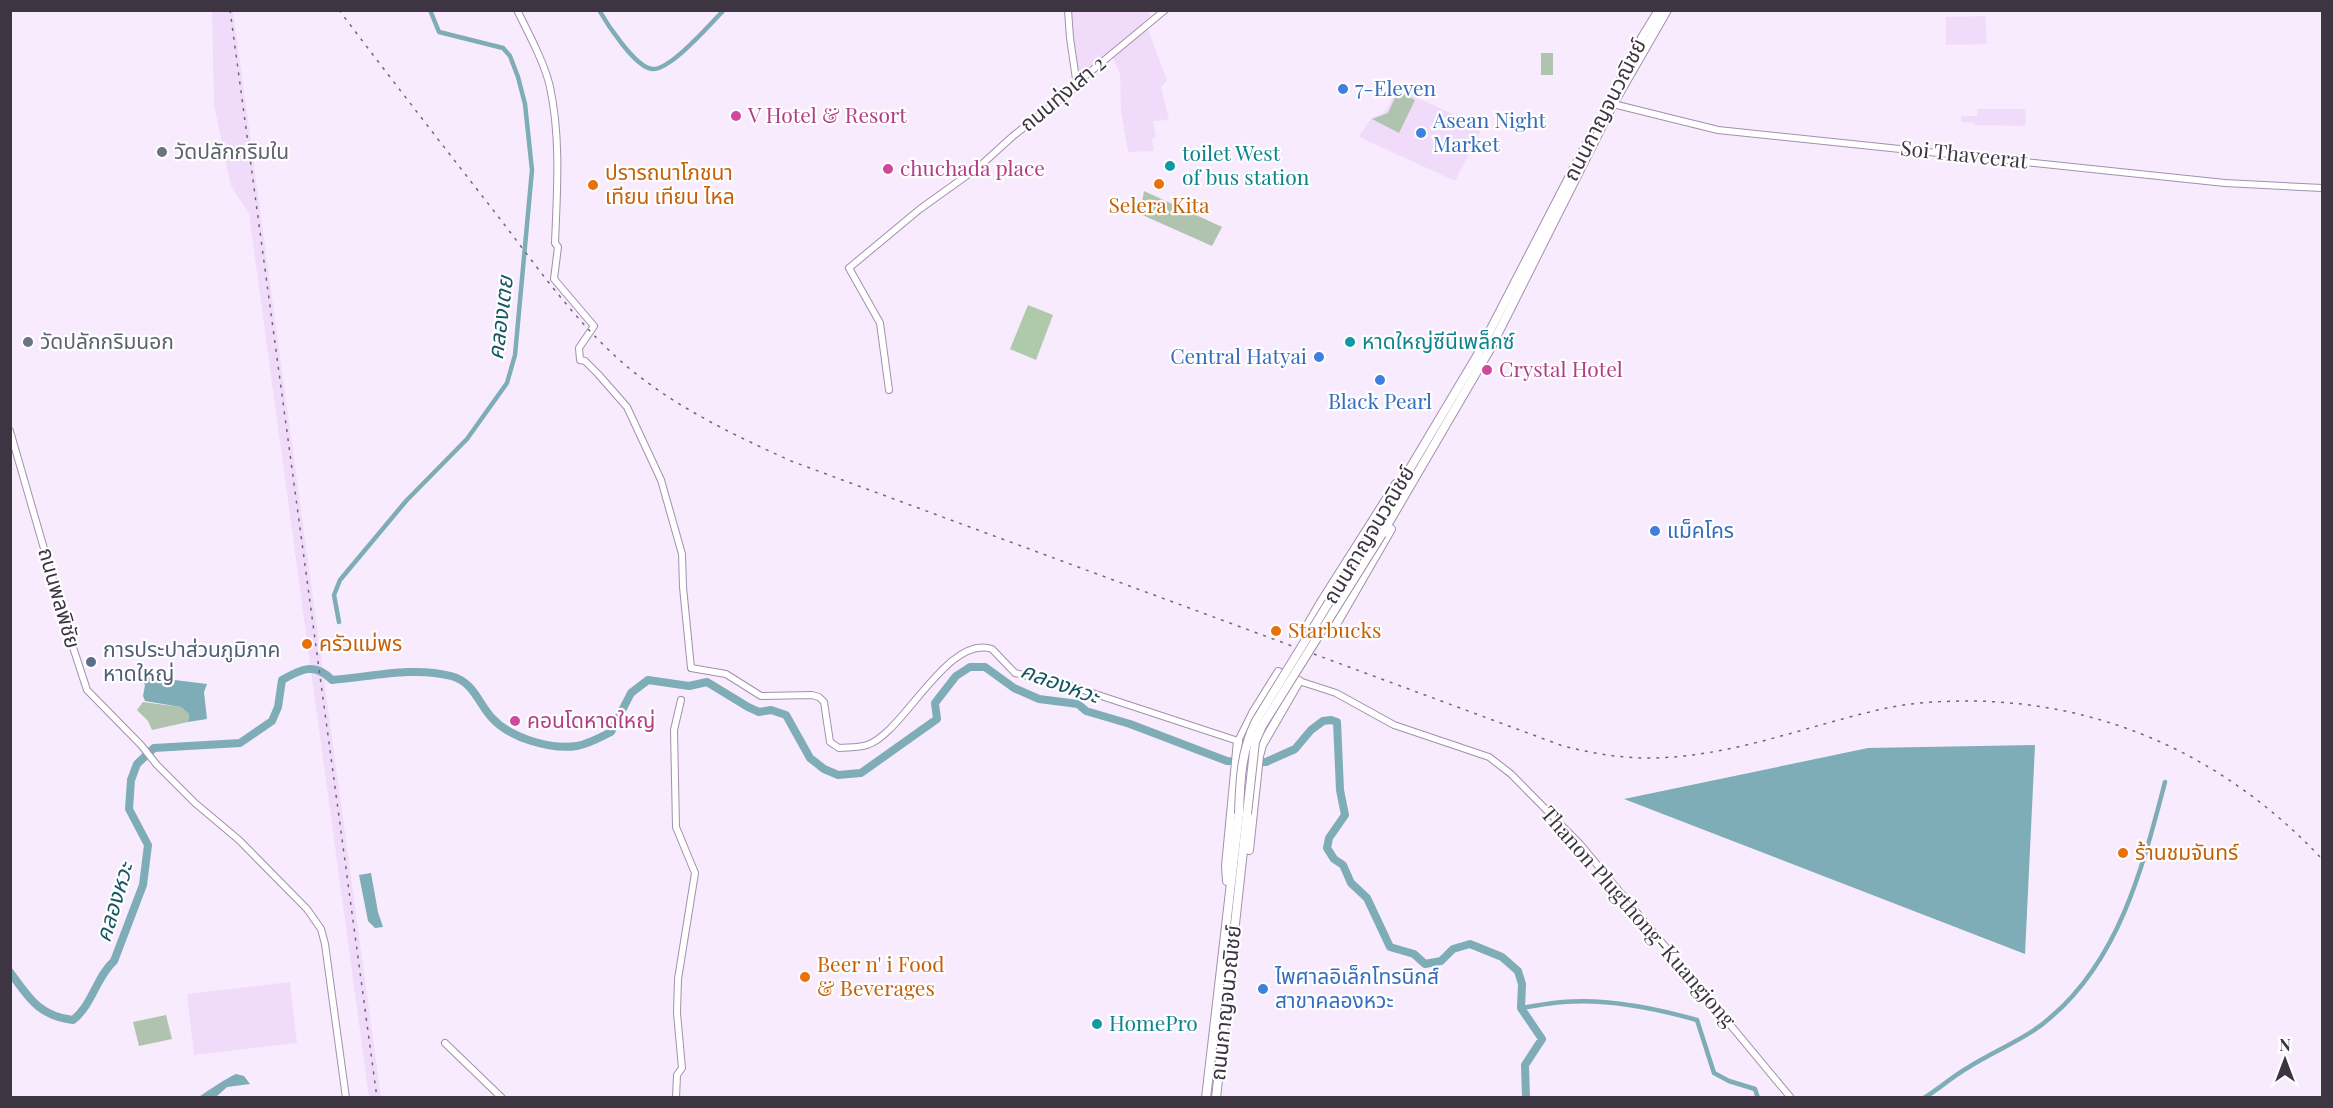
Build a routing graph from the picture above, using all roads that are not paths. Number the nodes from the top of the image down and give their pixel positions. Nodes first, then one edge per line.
1 (517, 10) edge
2 (1068, 10) edge
3 (1165, 10) edge
4 (1659, 10) edge
5 (1667, 10) edge
6 (1077, 86) junction
7 (1611, 103) junction
8 (2322, 188) edge
9 (1511, 300) junction
10 (889, 390) dead end
11 (10, 431) edge
12 (1412, 464) junction
13 (1408, 490) junction
14 (1299, 681) junction
15 (681, 700) dead end
16 (1238, 741) junction
17 (1243, 814) junction
18 (1233, 896) junction
19 (445, 1042) dead end
20 (346, 1098) edge
21 (502, 1098) edge
22 (676, 1098) edge
23 (1206, 1098) edge
24 (1216, 1098) edge
25 (1791, 1098) edge

1 - 16 street
2 - 6 street
3 - 6 street, ถนนทุ่งเสา 2
4 - 7 main road, ถนนกาญจนวณิชย์
5 - 7 main road, ถนนกาญจนวณิชย์
6 - 10 street, ถนนทุ่งเสา 2
7 - 8 street, Soi Thaveerat
7 - 9 main road, ถนนกาญจนวณิชย์
9 - 12 main road, ถนนกาญจนวณิชย์
9 - 13 main road, ถนนกาญจนวณิชย์
11 - 20 street, ถนนพลพิชัย
12 - 13 main road
12 - 17 main road, ถนนกาญจนวณิชย์, bridge
13 - 17 main road, ถนนกาญจนวณิชย์, bridge
14 - 16 street, Thanon Plugthong-Kuangjong
14 - 18 main road
14 - 25 street, Thanon Plugthong-Kuangjong
15 - 22 street
16 - 18 main road
17 - 18 main road, ถนนกาญจนวณิชย์
18 - 23 main road, ถนนกาญจนวณิชย์
18 - 24 main road, ถนนกาญจนวณิชย์
19 - 21 street

